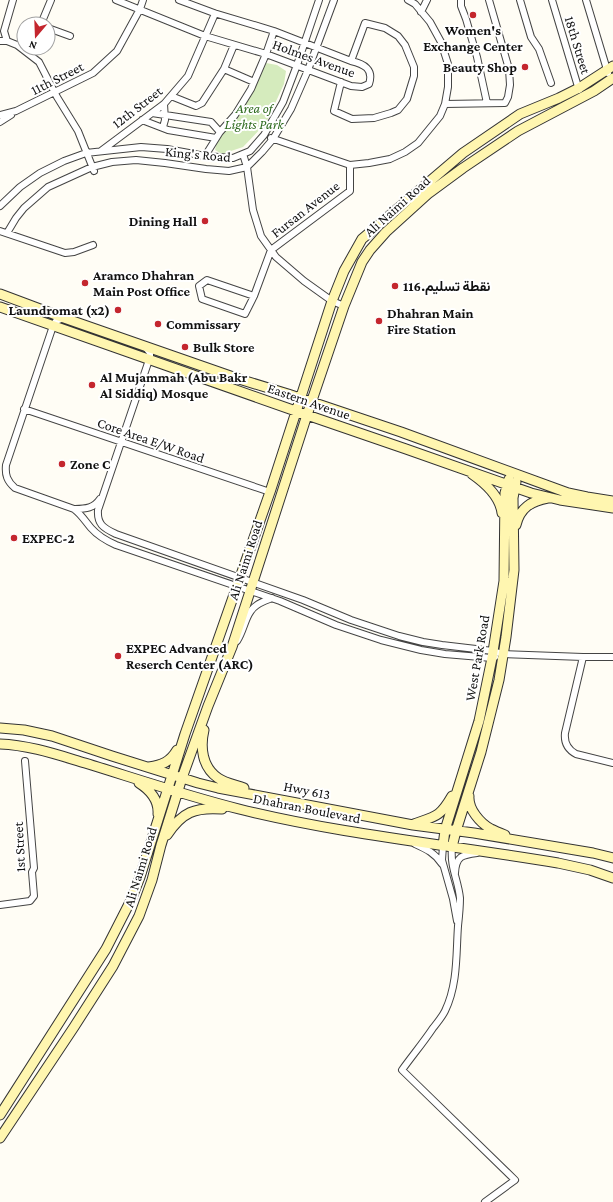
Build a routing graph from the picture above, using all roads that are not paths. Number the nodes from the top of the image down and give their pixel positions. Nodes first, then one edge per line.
1 (13, 0) edge
2 (51, 0) edge
3 (116, 0) edge
4 (143, 0) edge
5 (179, 0) edge
6 (319, 0) edge
7 (334, 0) edge
8 (408, 0) edge
9 (427, 0) edge
10 (461, 0) edge
11 (490, 0) edge
12 (520, 0) edge
13 (552, 0) edge
14 (586, 0) edge
15 (140, 9) junction
16 (214, 12) junction
17 (422, 12) junction
18 (44, 16) edge
19 (56, 31) edge
20 (274, 31) junction
21 (70, 36) dead end
22 (205, 36) junction
23 (3, 41) edge
24 (305, 43) junction
25 (234, 45) junction
26 (16, 46) edge
27 (316, 48) junction
28 (266, 54) junction
29 (34, 56) edge
30 (351, 61) junction
31 (297, 65) junction
32 (610, 68) edge
33 (224, 69) junction
34 (308, 70) junction
35 (612, 78) edge
36 (254, 82) junction
37 (341, 82) junction
38 (551, 83) dead end
39 (579, 88) junction
40 (55, 92) junction
41 (171, 96) junction
42 (582, 97) junction
43 (487, 103) junction
44 (164, 104) junction
45 (445, 104) junction
46 (152, 113) junction
47 (165, 115) junction
48 (1, 117) edge
49 (142, 120) junction
50 (163, 128) junction
51 (220, 132) junction
52 (264, 135) junction
53 (216, 138) junction
54 (273, 139) junction
55 (101, 151) junction
56 (86, 153) junction
57 (243, 154) junction
58 (205, 156) junction
59 (350, 165) junction
60 (246, 167) junction
61 (93, 169) junction
62 (0, 206) edge
63 (0, 231) edge
64 (7, 233) junction
65 (93, 245) dead end
66 (271, 250) junction
67 (0, 294) edge
68 (254, 296) junction
69 (332, 302) junction
70 (344, 306) junction
71 (0, 307) edge
72 (64, 318) junction
73 (53, 326) junction
74 (145, 346) junction
75 (149, 360) junction
76 (301, 398) junction
77 (312, 402) junction
78 (24, 409) junction
79 (296, 412) junction
80 (307, 415) junction
81 (121, 442) junction
82 (458, 467) junction
83 (514, 473) junction
84 (511, 486) junction
85 (270, 492) junction
86 (613, 494) edge
87 (103, 496) junction
88 (587, 497) junction
89 (550, 498) junction
90 (613, 501) edge
91 (613, 508) edge
92 (74, 509) junction
93 (509, 531) junction
94 (238, 582) junction
95 (251, 586) junction
96 (272, 598) junction
97 (232, 647) junction
98 (493, 654) junction
99 (503, 654) junction
100 (583, 657) junction
101 (613, 657) edge
102 (208, 706) junction
103 (0, 728) edge
104 (185, 734) junction
105 (0, 744) edge
106 (25, 761) dead end
107 (613, 763) edge
108 (148, 768) junction
109 (172, 775) junction
110 (130, 776) junction
111 (182, 778) junction
112 (461, 779) junction
113 (168, 789) junction
114 (469, 790) junction
115 (177, 792) junction
116 (264, 796) junction
117 (240, 810) junction
118 (157, 825) junction
119 (413, 825) junction
120 (445, 830) junction
121 (456, 831) junction
122 (406, 840) junction
123 (521, 841) junction
124 (162, 845) junction
125 (443, 846) junction
126 (452, 847) junction
127 (483, 852) junction
128 (613, 858) edge
129 (444, 867) junction
130 (613, 878) edge
131 (456, 883) junction
132 (0, 905) edge
133 (458, 927) junction
134 (0, 1115) edge
135 (0, 1138) edge
136 (485, 1202) edge

1 - 23 street
2 - 18 street
3 - 15 street, Holmes Avenue
4 - 15 street, 11th Street
5 - 16 street, Holmes Avenue
6 - 24 street, King's Road
7 - 27 street, King's Road
8 - 17 street
9 - 17 street
10 - 43 street
11 - 43 street
12 - 38 street
13 - 39 street, 18th Street
14 - 32 street
15 - 22 street, Holmes Avenue
15 - 40 street, 11th Street
16 - 20 street, Holmes Avenue
16 - 22 street, 12th Street
17 - 45 street
19 - 21 street
20 - 24 street, Holmes Avenue
20 - 28 street
22 - 25 street, Holmes Avenue
22 - 41 street, 12th Street
23 - 26 street
24 - 27 street, Holmes Avenue
24 - 31 street, King's Road
25 - 28 street, Holmes Avenue
25 - 33 street
27 - 30 street, Holmes Avenue
27 - 34 street, King's Road
28 - 31 street, Holmes Avenue
28 - 36 street
29 - 40 street
30 - 37 street, Holmes Avenue
30 - 37 street
31 - 34 street, Holmes Avenue
31 - 52 street, King's Road
32 - 35 street
32 - 39 main road, Ali Naimi Road
33 - 36 street
33 - 41 street
34 - 37 street, Holmes Avenue
34 - 54 street, King's Road
35 - 42 main road, Ali Naimi Road
36 - 51 street
39 - 42 street, 18th Street
39 - 69 main road, Ali Naimi Road
40 - 48 street, 11th Street
40 - 56 street
41 - 44 street, 12th Street
42 - 70 main road, Ali Naimi Road
43 - 45 street
44 - 46 street, 12th Street
44 - 47 street
45 - 59 street
46 - 47 street
46 - 49 street, 12th Street
47 - 50 street
47 - 51 street
49 - 50 street
49 - 55 street, 12th Street
50 - 53 street
51 - 53 street
52 - 54 street
52 - 57 street, King's Road
53 - 58 street
54 - 59 street
54 - 60 street, King's Road
55 - 56 street, King's Road
55 - 58 street, King's Road
56 - 61 street
56 - 62 street, King's Road
57 - 58 street, King's Road
57 - 60 street
59 - 66 street, Fursan Avenue
60 - 61 street, King's Road
60 - 66 street
61 - 64 street, King's Road
63 - 64 street
64 - 65 street
66 - 68 street, Fursan Avenue
66 - 69 street
67 - 72 main road, Eastern Avenue
68 - 68 street, Fursan Avenue
69 - 70 street
69 - 76 main road, Ali Naimi Road
70 - 77 main road, Ali Naimi Road
71 - 73 main road, Eastern Avenue
72 - 73 street
72 - 74 main road, Eastern Avenue
73 - 75 main road, Eastern Avenue
73 - 78 street
74 - 75 street
74 - 76 main road, Eastern Avenue
75 - 79 main road, Eastern Avenue
75 - 81 street
76 - 77 main road, Eastern Avenue
76 - 79 main road, Ali Naimi Road
77 - 80 main road, Ali Naimi Road
77 - 83 main road, Eastern Avenue
78 - 81 street, Core Area E/W Road
78 - 92 street
79 - 80 main road, Eastern Avenue
79 - 85 main road, Ali Naimi Road
80 - 82 main road, Eastern Avenue
80 - 95 main road, Ali Naimi Road
81 - 85 street, Core Area E/W Road
81 - 87 street
82 - 84 main road, Eastern Avenue
82 - 93 main road
83 - 84 main road, West Park Road
83 - 88 main road, Eastern Avenue
84 - 89 main road, Eastern Avenue
84 - 93 main road, West Park Road
85 - 94 main road, Ali Naimi Road
86 - 88 main road, Eastern Avenue
87 - 92 street
87 - 94 street
88 - 90 main road, Eastern Avenue
89 - 91 main road, Eastern Avenue
89 - 93 main road
92 - 94 street
93 - 98 main road, West Park Road
93 - 99 main road, West Park Road
94 - 95 street
94 - 95 street
94 - 104 main road, Ali Naimi Road
95 - 96 street
95 - 97 main road, Ali Naimi Road
95 - 98 street
96 - 97 street
96 - 98 street
97 - 102 main road, Ali Naimi Road
98 - 99 street
98 - 112 main road, West Park Road
99 - 100 street
99 - 114 main road, West Park Road
100 - 101 street
100 - 107 street
102 - 111 main road, Ali Naimi Road
102 - 116 main road
103 - 108 main road, Hwy 613
104 - 108 main road
104 - 109 main road, Ali Naimi Road
105 - 110 main road, Dhahran Boulevard
106 - 132 street, 1st Street
108 - 109 main road, Hwy 613
109 - 111 main road, Hwy 613
109 - 113 main road, Ali Naimi Road
110 - 113 main road, Dhahran Boulevard
110 - 118 main road
111 - 115 main road, Ali Naimi Road
111 - 116 main road, Hwy 613
112 - 119 main road
112 - 120 main road, West Park Road
113 - 115 main road, Dhahran Boulevard
113 - 118 main road, Ali Naimi Road
114 - 121 main road, West Park Road
114 - 123 main road
115 - 117 main road, Dhahran Boulevard
115 - 124 main road, Ali Naimi Road
116 - 119 main road, Hwy 613
117 - 122 main road, Dhahran Boulevard
117 - 124 main road
118 - 134 main road, Ali Naimi Road
119 - 120 main road, Hwy 613
120 - 121 main road, Hwy 613
120 - 125 main road, West Park Road
121 - 123 main road, Hwy 613
121 - 126 main road, West Park Road
122 - 125 main road, Dhahran Boulevard
122 - 129 street
123 - 128 main road, Hwy 613
124 - 135 main road, Ali Naimi Road
125 - 126 main road, Dhahran Boulevard
125 - 129 street
126 - 127 main road, Dhahran Boulevard
126 - 131 street
127 - 130 main road, Dhahran Boulevard
127 - 131 street
129 - 133 street
131 - 133 street
133 - 136 street

